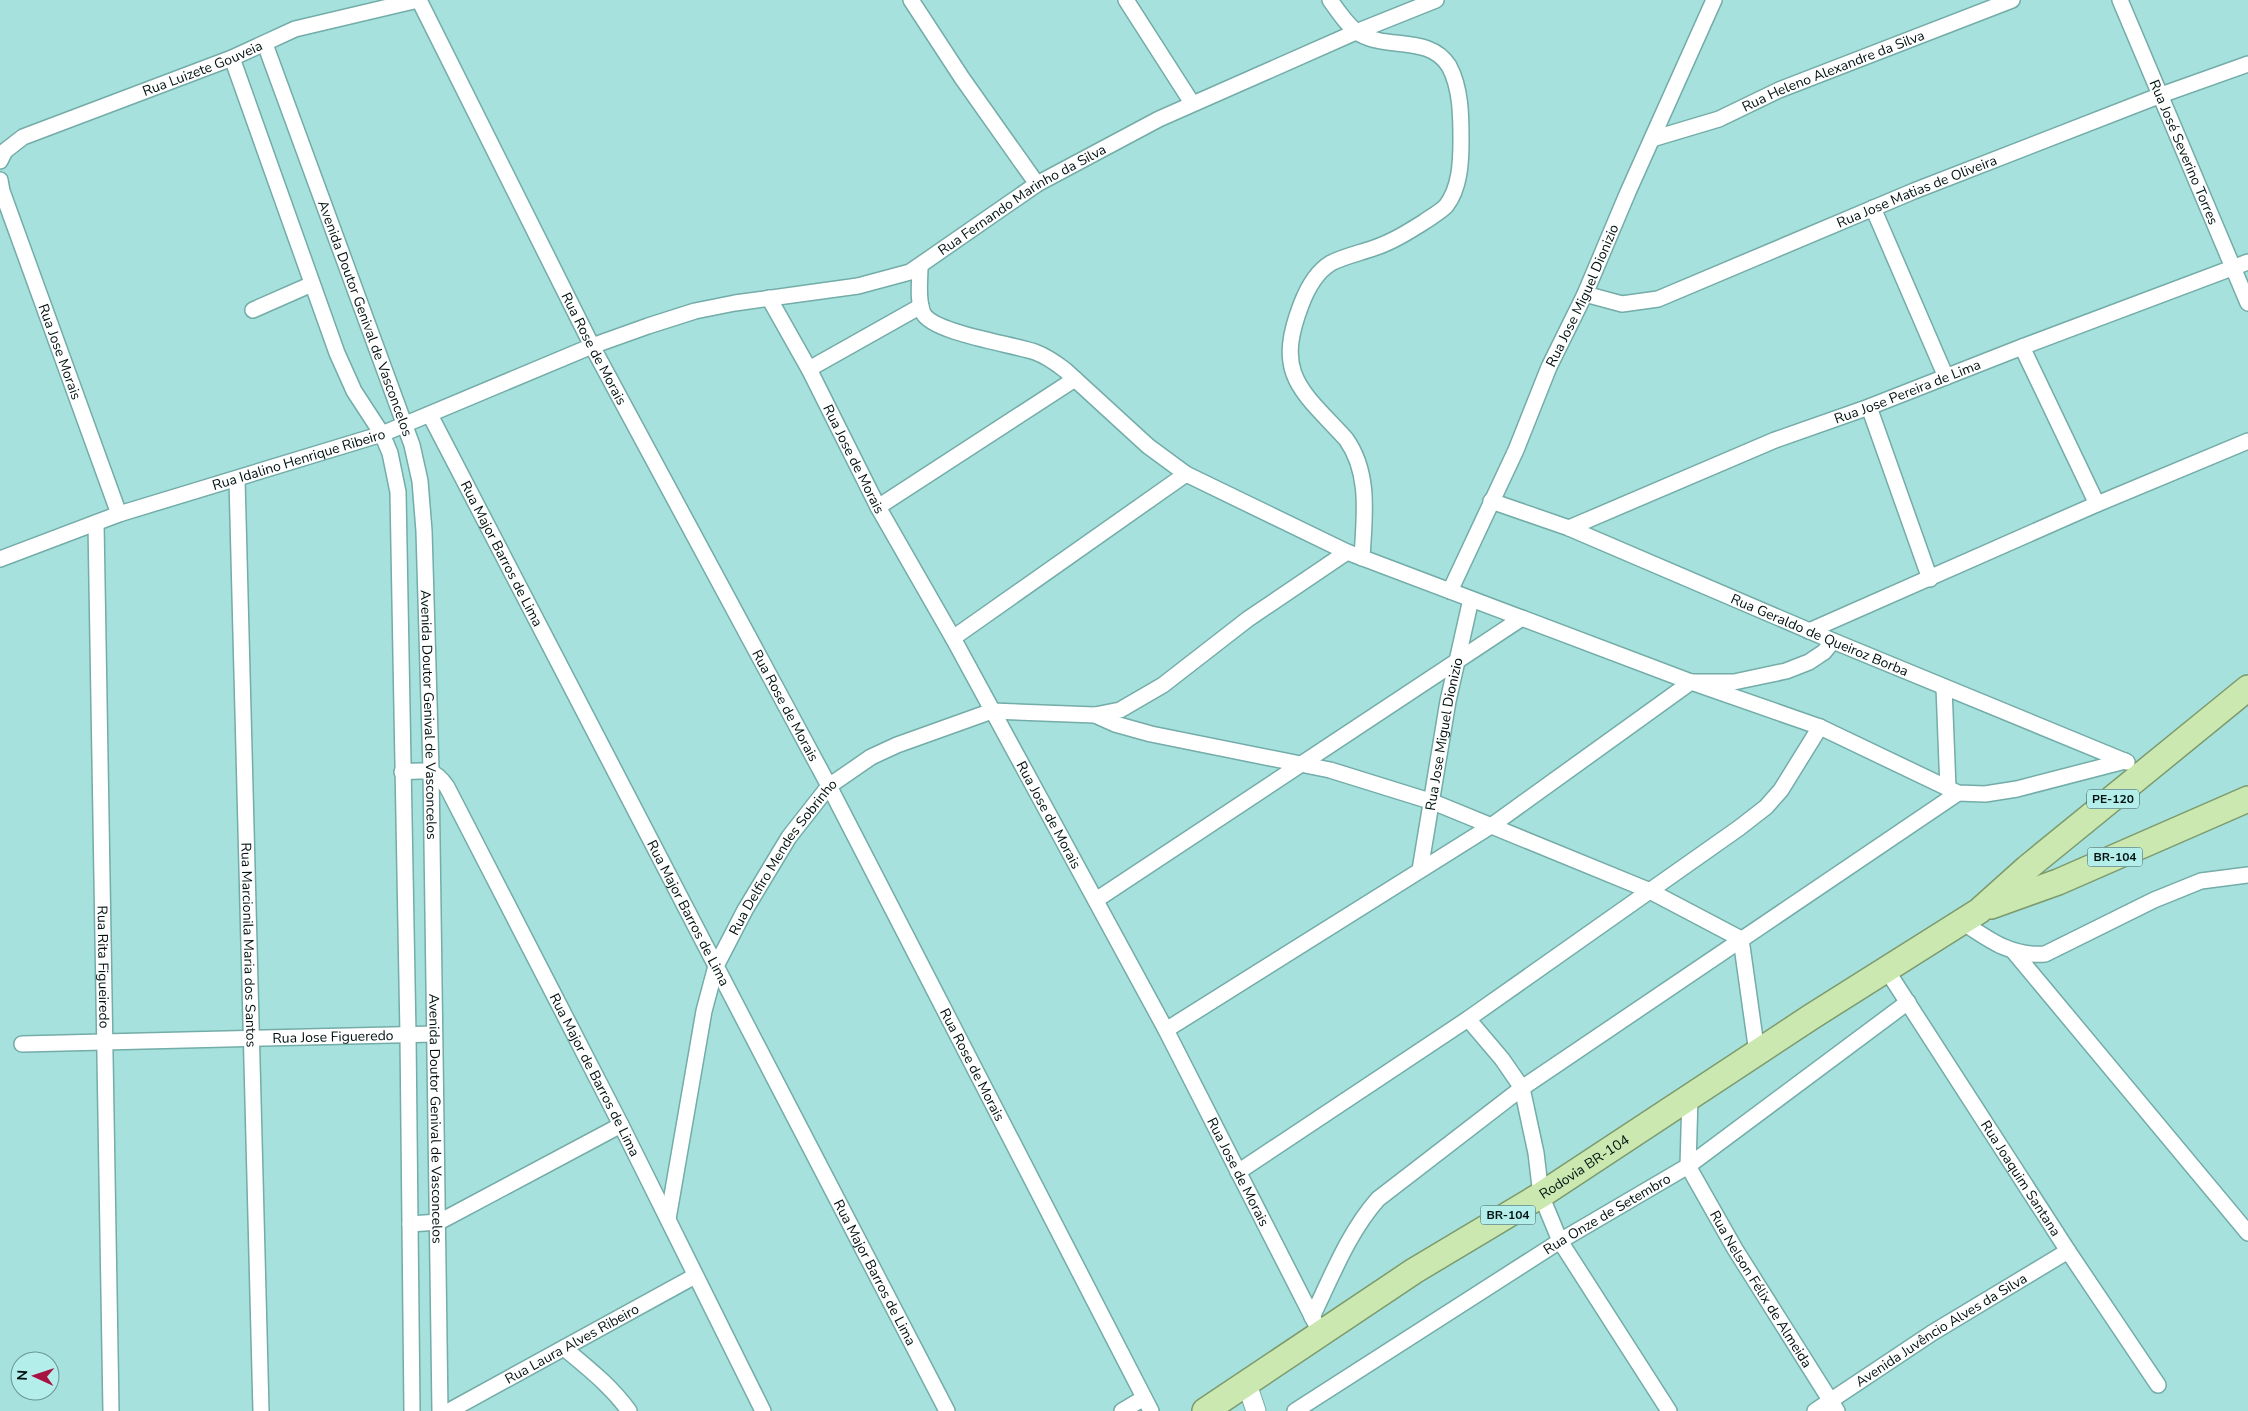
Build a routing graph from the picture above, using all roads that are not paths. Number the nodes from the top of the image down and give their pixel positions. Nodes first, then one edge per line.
1 (418, 0) edge
2 (911, 0) edge
3 (1126, 0) edge
4 (1330, 0) edge
5 (1436, 0) edge
6 (1714, 0) edge
7 (2012, 0) edge
8 (2120, 0) edge
9 (1356, 32) junction
10 (265, 44) junction
11 (232, 58) junction
12 (2248, 64) edge
13 (2161, 94) junction
14 (1192, 103) junction
15 (1652, 139) junction
16 (0, 161) edge
17 (1037, 184) junction
18 (1, 188) edge
19 (1873, 208) junction
20 (2241, 265) edge
21 (920, 267) junction
22 (312, 284) junction
23 (1585, 294) junction
24 (769, 298) junction
25 (2248, 303) edge
26 (921, 306) junction
27 (253, 310) dead end
28 (592, 346) junction
29 (2022, 347) junction
30 (809, 369) junction
31 (1946, 376) junction
32 (1075, 379) junction
33 (1868, 407) junction
34 (430, 415) junction
35 (403, 425) junction
36 (382, 434) junction
37 (2248, 441) edge
38 (1186, 474) junction
39 (237, 479) junction
40 (1491, 501) junction
41 (2097, 504) junction
42 (878, 507) junction
43 (119, 514) junction
44 (96, 523) junction
45 (1569, 528) junction
46 (1347, 552) junction
47 (1362, 558) junction
48 (0, 559) edge
49 (1930, 578) junction
50 (1450, 590) junction
51 (1470, 599) junction
52 (1522, 618) junction
53 (1809, 631) junction
54 (953, 638) junction
55 (1833, 641) junction
56 (1457, 661) junction
57 (1691, 682) junction
58 (1944, 687) junction
59 (2248, 688) edge
60 (992, 711) junction
61 (1095, 715) junction
62 (1820, 727) junction
63 (1305, 764) junction
64 (2136, 766) junction
65 (432, 770) junction
66 (402, 772) junction
67 (828, 786) junction
68 (1953, 791) junction
69 (2248, 799) edge
70 (1433, 802) junction
71 (1491, 826) junction
72 (1420, 870) junction
73 (2248, 876) edge
74 (1648, 890) junction
75 (1096, 900) junction
76 (1970, 916) junction
77 (1741, 939) junction
78 (2014, 952) junction
79 (716, 966) junction
80 (1886, 969) junction
81 (1908, 1002) junction
82 (1468, 1019) junction
83 (1166, 1030) junction
84 (434, 1034) junction
85 (408, 1035) junction
86 (254, 1040) junction
87 (104, 1043) junction
88 (22, 1044) dead end
89 (1757, 1053) junction
90 (1522, 1088) junction
91 (1690, 1097) junction
92 (621, 1125) junction
93 (1688, 1166) junction
94 (1238, 1172) junction
95 (1541, 1195) junction
96 (668, 1219) junction
97 (439, 1222) junction
98 (410, 1224) junction
99 (2248, 1233) edge
100 (1560, 1241) junction
101 (2068, 1251) junction
102 (695, 1276) junction
103 (1317, 1326) junction
104 (564, 1348) junction
105 (1247, 1384) junction
106 (2158, 1385) dead end
107 (1148, 1404) edge
108 (1834, 1406) edge
109 (111, 1411) edge
110 (261, 1411) edge
111 (412, 1411) edge
112 (440, 1411) edge
113 (449, 1411) edge
114 (629, 1411) edge
115 (763, 1411) edge
116 (947, 1411) edge
117 (1122, 1411) edge
118 (1205, 1411) edge
119 (1256, 1411) edge
120 (1295, 1411) edge
121 (1669, 1411) edge
122 (1815, 1411) edge

1 - 10 street, Rua Luizete Gouveia
1 - 28 street, Rua Rose de Morais
2 - 17 street
3 - 14 street
4 - 9 street
5 - 9 street, Rua Fernando Marinho da Silva
6 - 15 street, Rua Jose Miguel Dionizio
7 - 15 street, Rua Heleno Alexandre da Silva
8 - 13 street, Rua José Severino Torres
9 - 14 street, Rua Fernando Marinho da Silva
9 - 47 street
10 - 11 street, Rua Luizete Gouveia
10 - 35 street, Avenida Doutor Genival de Vasconcelos
11 - 16 street, Rua Luizete Gouveia
11 - 22 street, Avenida Doutor Genival de Vasconcelos
12 - 13 street, Rua Jose Matias de Oliveira
13 - 19 street, Rua Jose Matias de Oliveira
13 - 20 street, Rua José Severino Torres
14 - 17 street, Rua Fernando Marinho da Silva
15 - 23 street, Rua Jose Miguel Dionizio
17 - 21 street, Rua Fernando Marinho da Silva
18 - 43 street, Rua Jose Morais
19 - 23 street, Rua Jose Matias de Oliveira
19 - 31 street
20 - 25 street, Rua José Severino Torres
20 - 29 street, Rua Jose Pereira de Lima
21 - 24 street, Rua Fernando Marinho da Silva
21 - 26 street
22 - 27 street
22 - 36 street, Avenida Doutor Genival de Vasconcelos
23 - 40 street, Rua Jose Miguel Dionizio
24 - 28 street, Rua Fernando Marinho da Silva
24 - 30 street, Rua Jose de Morais
26 - 30 street
26 - 32 street
28 - 34 street, Rua Idalino Henrique Ribeiro
28 - 67 street, Rua Rose de Morais
29 - 31 street, Rua Jose Pereira de Lima
29 - 41 street
30 - 42 street, Rua Jose de Morais
31 - 33 street, Rua Jose Pereira de Lima
32 - 38 street
32 - 42 street
33 - 45 street, Rua Jose Pereira de Lima
33 - 49 street
34 - 35 street, Rua Idalino Henrique Ribeiro
34 - 79 street, Rua Major Barros de Lima
35 - 36 street, Rua Idalino Henrique Ribeiro
35 - 65 street, Avenida Doutor Genival de Vasconcelos
36 - 39 street, Rua Idalino Henrique Ribeiro
36 - 66 street, Avenida Doutor Genival de Vasconcelos
37 - 41 street
38 - 46 street
38 - 54 street
39 - 43 street, Rua Idalino Henrique Ribeiro
39 - 86 street, Rua Marcionila Maria dos Santos
40 - 45 street, Rua Geraldo de Queiroz Borba
40 - 50 street, Rua Jose Miguel Dionizio
41 - 49 street
42 - 54 street, Rua Jose de Morais
43 - 44 street, Rua Idalino Henrique Ribeiro
44 - 48 street, Rua Idalino Henrique Ribeiro
44 - 87 street, Rua Rita Figueiredo
45 - 53 street, Rua Geraldo de Queiroz Borba
46 - 47 street
46 - 61 street
47 - 50 street
49 - 53 street
50 - 51 street
51 - 52 street
51 - 56 street, Rua Jose Miguel Dionizio
52 - 56 street
52 - 57 street
53 - 55 street, Rua Geraldo de Queiroz Borba
54 - 60 street, Rua Jose de Morais
55 - 57 street
55 - 58 street, Rua Geraldo de Queiroz Borba
56 - 63 street
56 - 70 street, Rua Jose Miguel Dionizio
57 - 62 street
57 - 71 street
58 - 64 street, Rua Geraldo de Queiroz Borba
58 - 68 street
59 - 64 highway, PE-120
60 - 61 street
60 - 67 street, Rua Delfiro Mendes Sobrinho
60 - 75 street, Rua Jose de Morais
61 - 63 street
62 - 68 street
62 - 74 street
63 - 70 street
63 - 75 street
64 - 68 street
64 - 76 highway, PE-120
65 - 66 street
65 - 84 street, Avenida Doutor Genival de Vasconcelos
65 - 92 street, Rua Major de Barros de Lima
66 - 85 street, Avenida Doutor Genival de Vasconcelos
67 - 79 street, Rua Delfiro Mendes Sobrinho
67 - 107 street, Rua Rose de Morais
68 - 77 street
69 - 76 highway, BR-104
70 - 71 street
70 - 72 street, Rua Jose Miguel Dionizio
71 - 72 street
71 - 74 street
72 - 83 street
73 - 78 street
74 - 77 street
74 - 82 street
75 - 83 street, Rua Jose de Morais
76 - 78 street
76 - 80 highway, BR-104
77 - 89 street
77 - 90 street
78 - 99 street
79 - 96 street, Rua Delfiro Mendes Sobrinho
79 - 116 street, Rua Major Barros de Lima
80 - 81 street, Rua Joaquim Santana
80 - 89 highway, Rodovia BR-104 / BR-104
81 - 93 street, Rua Onze de Setembro
81 - 101 street, Rua Joaquim Santana
82 - 90 street
82 - 94 street
83 - 94 street, Rua Jose de Morais
84 - 85 street, Rua Jose Figueredo
84 - 97 street, Avenida Doutor Genival de Vasconcelos
85 - 86 street, Rua Jose Figueredo
85 - 98 street, Avenida Doutor Genival de Vasconcelos
86 - 87 street, Rua Jose Figueredo
86 - 110 street, Rua Marcionila Maria dos Santos
87 - 88 street, Rua Jose Figueredo
87 - 109 street, Rua Rita Figueiredo
89 - 91 highway, Rodovia BR-104 / BR-104
90 - 95 street
90 - 103 street
91 - 93 street
91 - 95 highway, Rodovia BR-104 / BR-104
92 - 96 street, Rua Major de Barros de Lima
92 - 97 street
93 - 100 street, Rua Onze de Setembro
93 - 108 street, Rua Nelson Félix de Almeida
94 - 103 street, Rua Jose de Morais
95 - 100 street
95 - 103 highway, Rodovia BR-104 / BR-104
96 - 102 street, Rua Major de Barros de Lima
97 - 98 street
97 - 112 street, Avenida Doutor Genival de Vasconcelos
98 - 111 street, Avenida Doutor Genival de Vasconcelos
100 - 120 street, Rua Onze de Setembro
100 - 121 street
101 - 106 street, Rua Joaquim Santana
101 - 108 street, Avenida Juvêncio Alves da Silva
102 - 104 street, Rua Laura Alves Ribeiro
102 - 115 street, Rua Major de Barros de Lima
103 - 105 highway, Rodovia BR-104 / BR-104
104 - 113 street, Rua Laura Alves Ribeiro
104 - 114 street
105 - 118 highway, Rodovia BR-104 / BR-104
105 - 119 street
107 - 117 street
108 - 122 street, Avenida Juvêncio Alves da Silva

